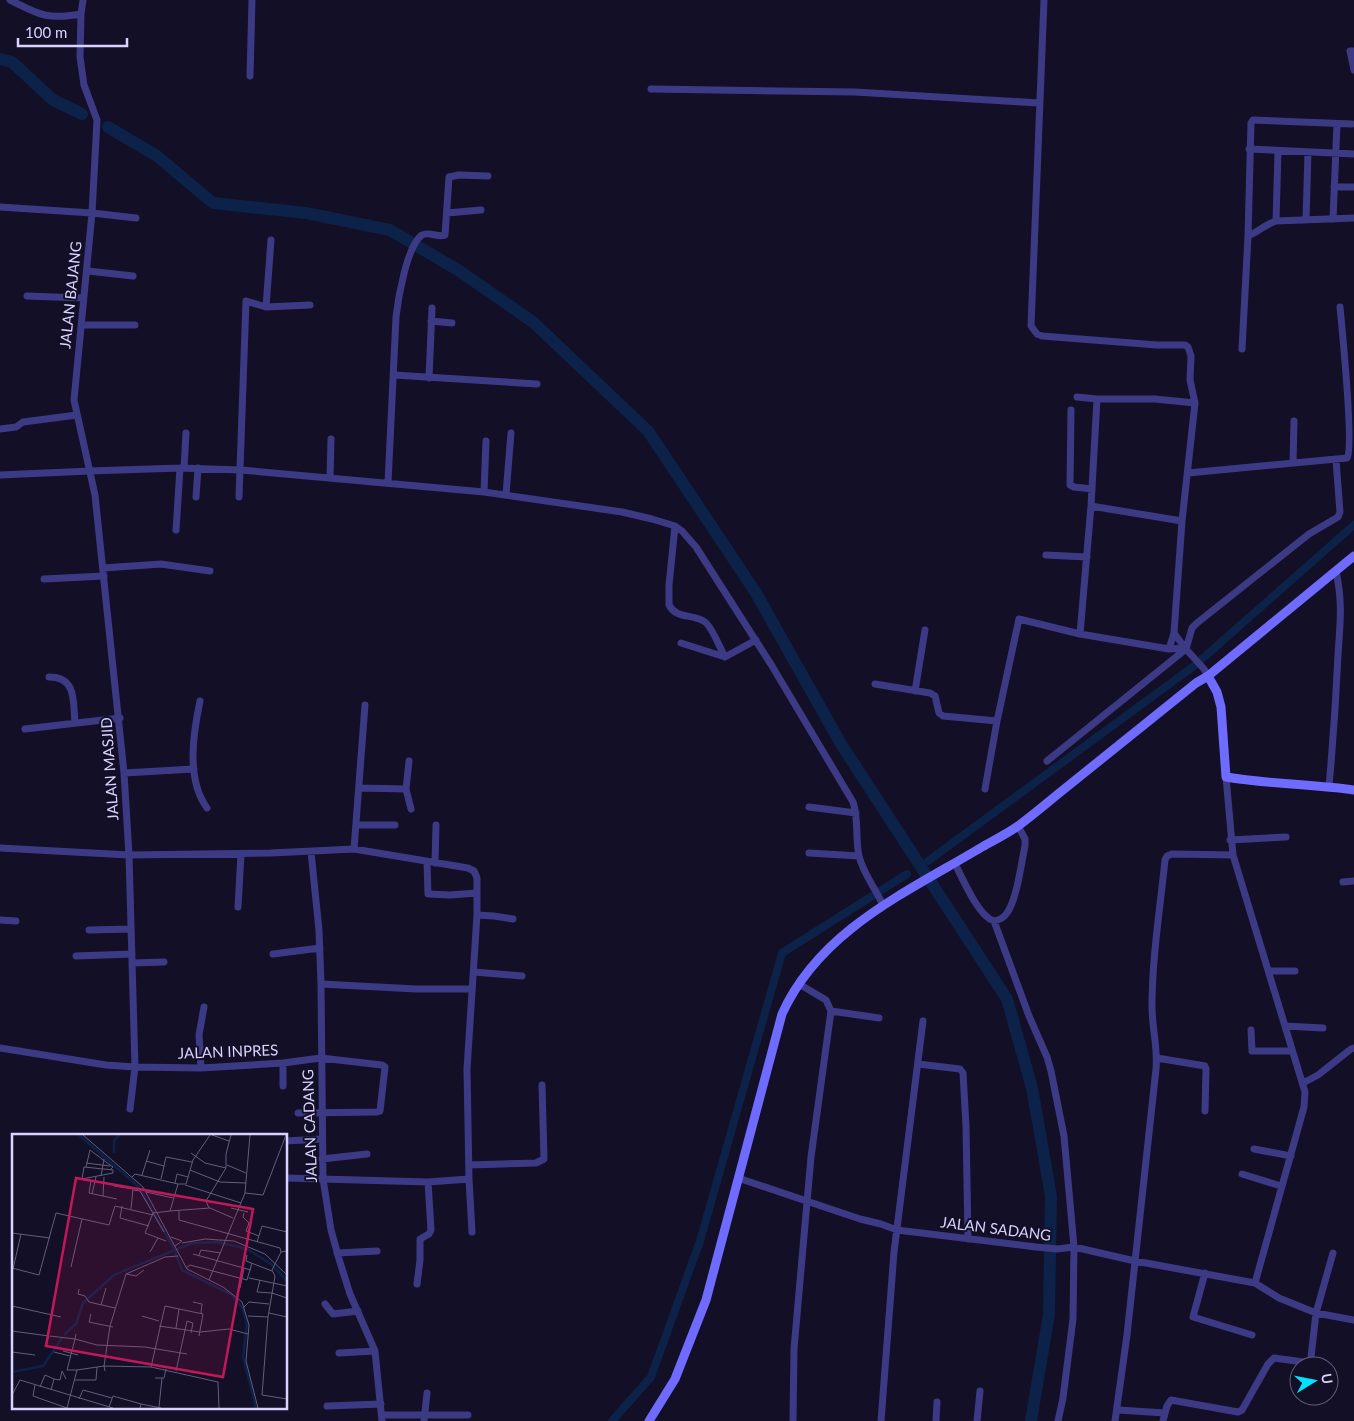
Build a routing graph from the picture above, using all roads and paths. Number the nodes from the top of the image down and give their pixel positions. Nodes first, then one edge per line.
1 (10, 0) edge
2 (83, 0) edge
3 (252, 0) edge
4 (1044, 0) edge
5 (81, 14) junction
6 (1354, 51) edge
7 (1354, 70) edge
8 (250, 76) dead end
9 (651, 89) dead end
10 (1039, 103) junction
11 (1337, 124) junction
12 (1352, 124) dead end
13 (1250, 149) junction
14 (1278, 150) junction
15 (1308, 152) junction
16 (1336, 154) junction
17 (1354, 154) edge
18 (488, 176) dead end
19 (1334, 187) junction
20 (1354, 187) edge
21 (0, 207) edge
22 (481, 210) dead end
23 (92, 213) junction
24 (448, 213) junction
25 (136, 218) dead end
26 (1354, 218) edge
27 (1333, 219) junction
28 (1306, 220) junction
29 (1276, 221) junction
30 (1248, 236) junction
31 (271, 240) dead end
32 (88, 271) junction
33 (133, 276) dead end
34 (27, 296) dead end
35 (84, 298) junction
36 (310, 305) dead end
37 (266, 307) junction
38 (1340, 307) dead end
39 (432, 308) dead end
40 (431, 321) junction
41 (136, 324) dead end
42 (452, 324) dead end
43 (82, 325) junction
44 (1242, 349) dead end
45 (394, 375) junction
46 (428, 378) junction
47 (537, 384) dead end
48 (1077, 397) dead end
49 (1097, 399) junction
50 (1195, 403) junction
51 (1071, 410) dead end
52 (77, 415) junction
53 (1294, 421) dead end
54 (0, 429) edge
55 (186, 432) dead end
56 (511, 433) dead end
57 (331, 439) dead end
58 (486, 441) dead end
59 (1336, 460) junction
60 (1293, 463) junction
61 (182, 468) junction
62 (198, 468) junction
63 (90, 470) junction
64 (242, 470) junction
65 (1188, 473) junction
66 (0, 475) edge
67 (330, 478) junction
68 (388, 483) junction
69 (1092, 490) junction
70 (484, 492) junction
71 (506, 494) junction
72 (196, 497) dead end
73 (239, 497) dead end
74 (1092, 506) junction
75 (1182, 521) junction
76 (675, 526) junction
77 (176, 530) dead end
78 (1046, 555) dead end
79 (1354, 556) edge
80 (1087, 557) junction
81 (210, 571) dead end
82 (1336, 571) junction
83 (103, 572) junction
84 (44, 579) dead end
85 (924, 630) dead end
86 (1174, 633) junction
87 (1080, 634) junction
88 (756, 640) junction
89 (681, 642) dead end
90 (1187, 649) junction
91 (1169, 650) junction
92 (726, 657) junction
93 (1206, 673) junction
94 (49, 676) dead end
95 (875, 684) dead end
96 (915, 690) junction
97 (200, 701) dead end
98 (365, 705) dead end
99 (120, 718) junction
100 (997, 721) junction
101 (75, 723) junction
102 (25, 729) dead end
103 (409, 761) dead end
104 (1047, 761) dead end
105 (194, 769) junction
106 (124, 773) junction
107 (1226, 777) junction
108 (1329, 786) junction
109 (358, 788) junction
110 (985, 789) dead end
111 (406, 790) junction
112 (1354, 790) edge
113 (808, 807) dead end
114 (207, 808) dead end
115 (411, 809) dead end
116 (856, 813) junction
117 (356, 825) junction
118 (396, 825) dead end
119 (436, 825) dead end
120 (1019, 828) junction
121 (1286, 837) dead end
122 (1230, 840) junction
123 (0, 848) edge
124 (354, 849) junction
125 (311, 852) junction
126 (809, 853) dead end
127 (129, 854) junction
128 (241, 854) junction
129 (1233, 855) junction
130 (859, 856) junction
131 (431, 862) junction
132 (955, 864) junction
133 (1354, 881) edge
134 (1343, 882) dead end
135 (477, 893) junction
136 (881, 902) junction
137 (238, 907) dead end
138 (478, 915) junction
139 (513, 919) dead end
140 (0, 920) edge
141 (16, 921) dead end
142 (994, 921) junction
143 (131, 929) junction
144 (89, 930) dead end
145 (320, 948) junction
146 (132, 954) junction
147 (273, 954) dead end
148 (76, 956) dead end
149 (164, 962) dead end
150 (132, 963) junction
151 (1269, 971) junction
152 (1295, 971) dead end
153 (474, 972) junction
154 (522, 976) dead end
155 (321, 984) junction
156 (799, 984) junction
157 (472, 989) junction
158 (204, 1007) dead end
159 (831, 1011) junction
160 (878, 1018) dead end
161 (923, 1021) dead end
162 (1284, 1026) junction
163 (1324, 1028) dead end
164 (1252, 1030) dead end
165 (0, 1048) edge
166 (1354, 1048) edge
167 (1291, 1051) junction
168 (321, 1058) junction
169 (1157, 1058) junction
170 (282, 1063) junction
171 (918, 1064) junction
172 (135, 1067) junction
173 (201, 1068) junction
174 (1303, 1083) junction
175 (542, 1085) dead end
176 (283, 1086) dead end
177 (130, 1109) dead end
178 (1205, 1111) dead end
179 (298, 1112) dead end
180 (323, 1112) junction
181 (322, 1139) junction
182 (288, 1141) edge
183 (1254, 1149) dead end
184 (367, 1154) dead end
185 (1291, 1156) junction
186 (322, 1159) junction
187 (469, 1164) junction
188 (1242, 1174) dead end
189 (288, 1178) edge
190 (323, 1178) junction
191 (738, 1178) junction
192 (469, 1179) junction
193 (428, 1182) junction
194 (1281, 1186) junction
195 (807, 1200) junction
196 (897, 1230) junction
197 (472, 1232) dead end
198 (968, 1239) junction
199 (1074, 1248) junction
200 (377, 1251) dead end
201 (337, 1253) junction
202 (1333, 1253) dead end
203 (1135, 1261) junction
204 (1205, 1273) junction
205 (1256, 1283) junction
206 (418, 1284) dead end
207 (326, 1304) dead end
208 (358, 1311) junction
209 (1316, 1313) junction
210 (1354, 1320) edge
211 (1252, 1335) dead end
212 (375, 1351) junction
213 (339, 1353) dead end
214 (1312, 1356) edge
215 (1289, 1361) edge
216 (980, 1391) dead end
217 (427, 1393) dead end
218 (937, 1402) dead end
219 (381, 1404) junction
220 (327, 1406) dead end
221 (1118, 1410) junction
222 (1165, 1412) junction
223 (468, 1415) dead end
224 (382, 1418) edge
225 (424, 1418) edge
226 (650, 1421) edge
227 (793, 1421) edge
228 (881, 1421) edge
229 (936, 1421) edge
230 (978, 1421) edge
231 (1058, 1421) edge
232 (1115, 1421) edge
233 (1163, 1421) edge

1 - 5 street
2 - 5 street, JALAN BAJANG
3 - 8 street
4 - 10 street
5 - 23 street, JALAN BAJANG
6 - 7 street
9 - 10 street
10 - 50 street
11 - 12 street
11 - 13 street
11 - 16 street
13 - 14 street
13 - 30 street
14 - 15 street
14 - 29 street
15 - 16 street
15 - 28 street
16 - 17 street
16 - 19 street
18 - 24 street
19 - 20 street
19 - 27 street
21 - 23 street
22 - 24 street
23 - 25 street
23 - 32 street, JALAN BAJANG
24 - 45 street
26 - 27 street
27 - 28 street
28 - 29 street
29 - 30 street
30 - 44 street
31 - 37 street
32 - 33 street
32 - 35 street, JALAN BAJANG
34 - 35 street
35 - 43 street, JALAN BAJANG
36 - 37 street
37 - 64 street
38 - 59 street
39 - 40 street
40 - 42 street
40 - 46 street
41 - 43 street
43 - 52 street, JALAN BAJANG
45 - 46 street
45 - 68 street
46 - 47 street
48 - 49 street
49 - 50 street
49 - 69 street
50 - 65 street
51 - 69 street
52 - 54 street
52 - 63 street, JALAN BAJANG
53 - 60 street
55 - 61 street
56 - 71 street
57 - 67 street
58 - 70 street
59 - 60 street
59 - 90 street
60 - 65 street
61 - 62 street
61 - 63 street
61 - 77 street
62 - 64 street
62 - 72 street
63 - 66 street
63 - 83 street, JALAN MASJID
64 - 67 street
64 - 73 street
65 - 75 street
67 - 68 street
68 - 70 street
69 - 74 street
70 - 71 street
71 - 76 street
74 - 75 street
74 - 80 street
75 - 86 street
76 - 88 street
76 - 92 street
78 - 80 street
79 - 82 street
80 - 87 street
81 - 83 street
82 - 93 street
82 - 108 street
83 - 84 street
83 - 99 street, JALAN MASJID
85 - 96 street
86 - 90 street
86 - 91 street
87 - 91 street
87 - 100 street
88 - 92 street
88 - 116 street
89 - 92 street
90 - 91 street
90 - 93 street
90 - 104 street
93 - 107 street
93 - 120 street
94 - 101 street
95 - 96 street
96 - 100 street
97 - 105 street
98 - 109 street
99 - 101 street
99 - 106 street, JALAN MASJID
100 - 110 street
101 - 102 street
103 - 111 street
105 - 106 street
105 - 114 street
106 - 127 street, JALAN MASJID
107 - 108 street
107 - 122 street
108 - 112 street
109 - 111 street
109 - 117 street
111 - 115 street
113 - 116 street
116 - 130 street
117 - 118 street
117 - 124 street
119 - 131 street
120 - 132 street
120 - 142 street
121 - 122 street
122 - 129 street
123 - 127 street
124 - 125 street
124 - 131 street
125 - 128 street
125 - 145 street, JALAN CADANG
126 - 130 street
127 - 128 street
127 - 143 street, JALAN MASJID
128 - 137 street
129 - 151 street
129 - 169 street
130 - 136 street
131 - 135 street
131 - 135 street
132 - 136 street
132 - 142 street
133 - 134 street
135 - 138 street
136 - 156 street
138 - 139 street
138 - 153 street
140 - 141 street
142 - 199 street
143 - 144 street
143 - 146 street, JALAN MASJID
145 - 147 street
145 - 155 street, JALAN CADANG
146 - 148 street
146 - 150 street, JALAN MASJID
149 - 150 street
150 - 172 street, JALAN MASJID
151 - 152 street
151 - 162 street
153 - 154 street
153 - 157 street
155 - 157 street
155 - 168 street, JALAN CADANG
156 - 159 street
156 - 191 street
157 - 187 street
158 - 173 street
159 - 160 street
159 - 195 street
161 - 171 street
162 - 163 street
162 - 167 street
164 - 167 street
165 - 172 street, JALAN INPRES
166 - 174 street
167 - 174 street
168 - 170 street, JALAN INPRES
168 - 180 street, JALAN CADANG
168 - 180 street, JALAN INPRES
169 - 178 street
169 - 203 street
170 - 173 street, JALAN INPRES
170 - 176 street
171 - 196 street
171 - 198 street
172 - 173 street, JALAN INPRES
172 - 177 street, JALAN MASJID
174 - 185 street
175 - 187 street
179 - 180 street
180 - 181 street, JALAN CADANG
181 - 182 street
181 - 186 street, JALAN CADANG
183 - 185 street
184 - 186 street
185 - 194 street
186 - 190 street, JALAN CADANG
187 - 192 street
188 - 194 street
189 - 190 street
190 - 193 street
190 - 201 street, JALAN CADANG
191 - 195 street, JALAN SADANG
191 - 226 street
192 - 193 street
192 - 197 street
193 - 206 street
194 - 205 street
195 - 196 street, JALAN SADANG
195 - 227 street
196 - 198 street, JALAN SADANG
196 - 228 street
198 - 199 street, JALAN SADANG
199 - 203 street, JALAN SADANG
199 - 231 street
200 - 201 street
201 - 208 street, JALAN CADANG
202 - 209 street
203 - 204 street, JALAN SADANG
203 - 221 street
204 - 205 street, JALAN SADANG
204 - 211 street
205 - 209 street
207 - 208 street
208 - 212 street, JALAN CADANG
209 - 210 street
209 - 214 street
212 - 213 street
212 - 219 street, JALAN CADANG
215 - 222 street
216 - 230 street
217 - 225 street
218 - 229 street
219 - 220 street
219 - 224 street, JALAN CADANG
221 - 222 street
221 - 232 street
222 - 233 street
223 - 225 street
224 - 225 street

